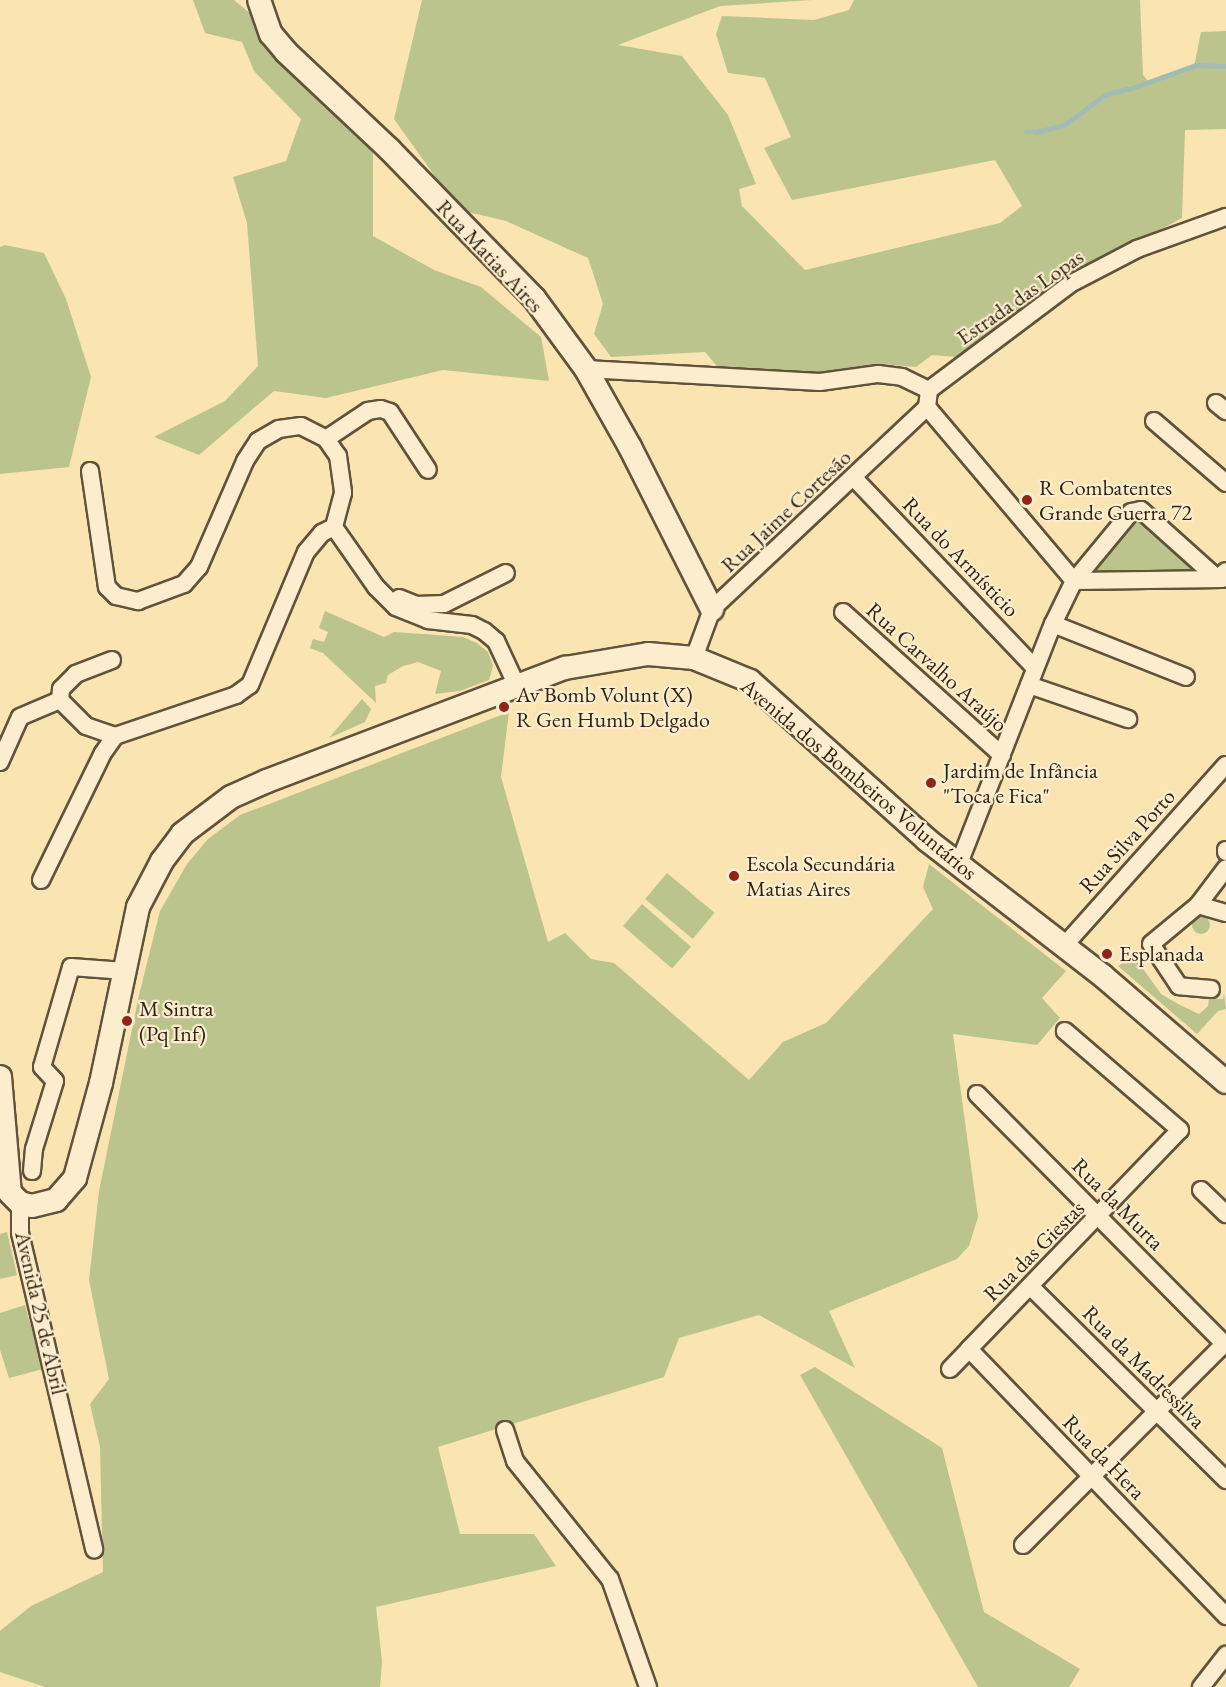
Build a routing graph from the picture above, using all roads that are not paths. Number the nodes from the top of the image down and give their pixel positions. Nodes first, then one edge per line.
1 (259, 0) edge
2 (1226, 217) edge
3 (586, 369) junction
4 (929, 390) junction
5 (927, 407) junction
6 (1154, 421) dead end
7 (326, 439) junction
8 (428, 470) dead end
9 (90, 471) dead end
10 (855, 479) junction
11 (1226, 483) edge
12 (334, 527) junction
13 (506, 573) dead end
14 (1223, 576) edge
15 (1074, 581) junction
16 (376, 587) junction
17 (712, 609) junction
18 (843, 612) dead end
19 (1053, 624) junction
20 (694, 658) junction
21 (112, 660) dead end
22 (1034, 667) junction
23 (1186, 676) dead end
24 (1029, 685) junction
25 (517, 686) junction
26 (60, 700) junction
27 (1128, 719) dead end
28 (116, 736) junction
29 (1002, 755) junction
30 (0, 762) edge
31 (1226, 765) edge
32 (958, 866) junction
33 (1226, 868) edge
34 (41, 880) dead end
35 (1198, 905) junction
36 (1226, 913) edge
37 (1063, 947) junction
38 (125, 971) junction
39 (1210, 989) dead end
40 (1065, 1032) dead end
41 (0, 1077) edge
42 (1226, 1082) edge
43 (977, 1094) dead end
44 (32, 1171) dead end
45 (1201, 1190) dead end
46 (20, 1203) junction
47 (1226, 1214) edge
48 (1099, 1218) junction
49 (1030, 1286) junction
50 (1225, 1344) edge
51 (969, 1349) junction
52 (950, 1369) dead end
53 (1156, 1411) junction
54 (505, 1430) dead end
55 (1091, 1476) junction
56 (1226, 1480) edge
57 (1023, 1545) dead end
58 (94, 1550) dead end
59 (1226, 1616) edge
60 (1226, 1654) edge
61 (648, 1687) edge
62 (1201, 1687) edge

1 - 3 street, Rua Matias Aires
2 - 4 street, Estrada das Lopas
3 - 4 street
3 - 17 street, Rua Matias Aires
4 - 5 street
5 - 10 street, Rua Jaime Cortesão
5 - 15 street
6 - 11 street
7 - 8 street
7 - 9 street
7 - 12 street
10 - 17 street, Rua Jaime Cortesão
10 - 22 street, Rua do Armísticio
12 - 16 street
12 - 28 street
13 - 16 street
14 - 15 street
14 - 15 street
15 - 19 street
16 - 25 street
17 - 20 street, Rua Jaime Cortesão
18 - 29 street, Rua Carvalho Araújo
19 - 22 street
19 - 23 street
20 - 25 street, Avenida dos Bombeiros Voluntários
20 - 32 street, Avenida dos Bombeiros Voluntários
21 - 26 street
22 - 24 street
24 - 27 street
24 - 29 street
25 - 38 street, Avenida dos Bombeiros Voluntários
26 - 28 street
26 - 30 street
28 - 34 street
29 - 32 street
31 - 37 street, Rua Silva Porto
32 - 37 street, Avenida dos Bombeiros Voluntários
33 - 35 street
35 - 36 street
35 - 39 street
37 - 42 street, Avenida dos Bombeiros Voluntários
38 - 44 street
38 - 46 street, Avenida dos Bombeiros Voluntários
40 - 48 street, Rua das Giestas
41 - 46 street, Avenida 25 de Abril
43 - 48 street, Rua da Murta
45 - 47 street
46 - 58 street, Avenida 25 de Abril
48 - 49 street, Rua das Giestas
48 - 50 street, Rua da Murta
49 - 51 street, Rua das Giestas
49 - 53 street, Rua da Madressilva
50 - 53 street
51 - 52 street
51 - 55 street, Rua da Hera
53 - 55 street
53 - 56 street, Rua da Madressilva
54 - 61 street
55 - 57 street
55 - 59 street, Rua da Hera
60 - 62 street

